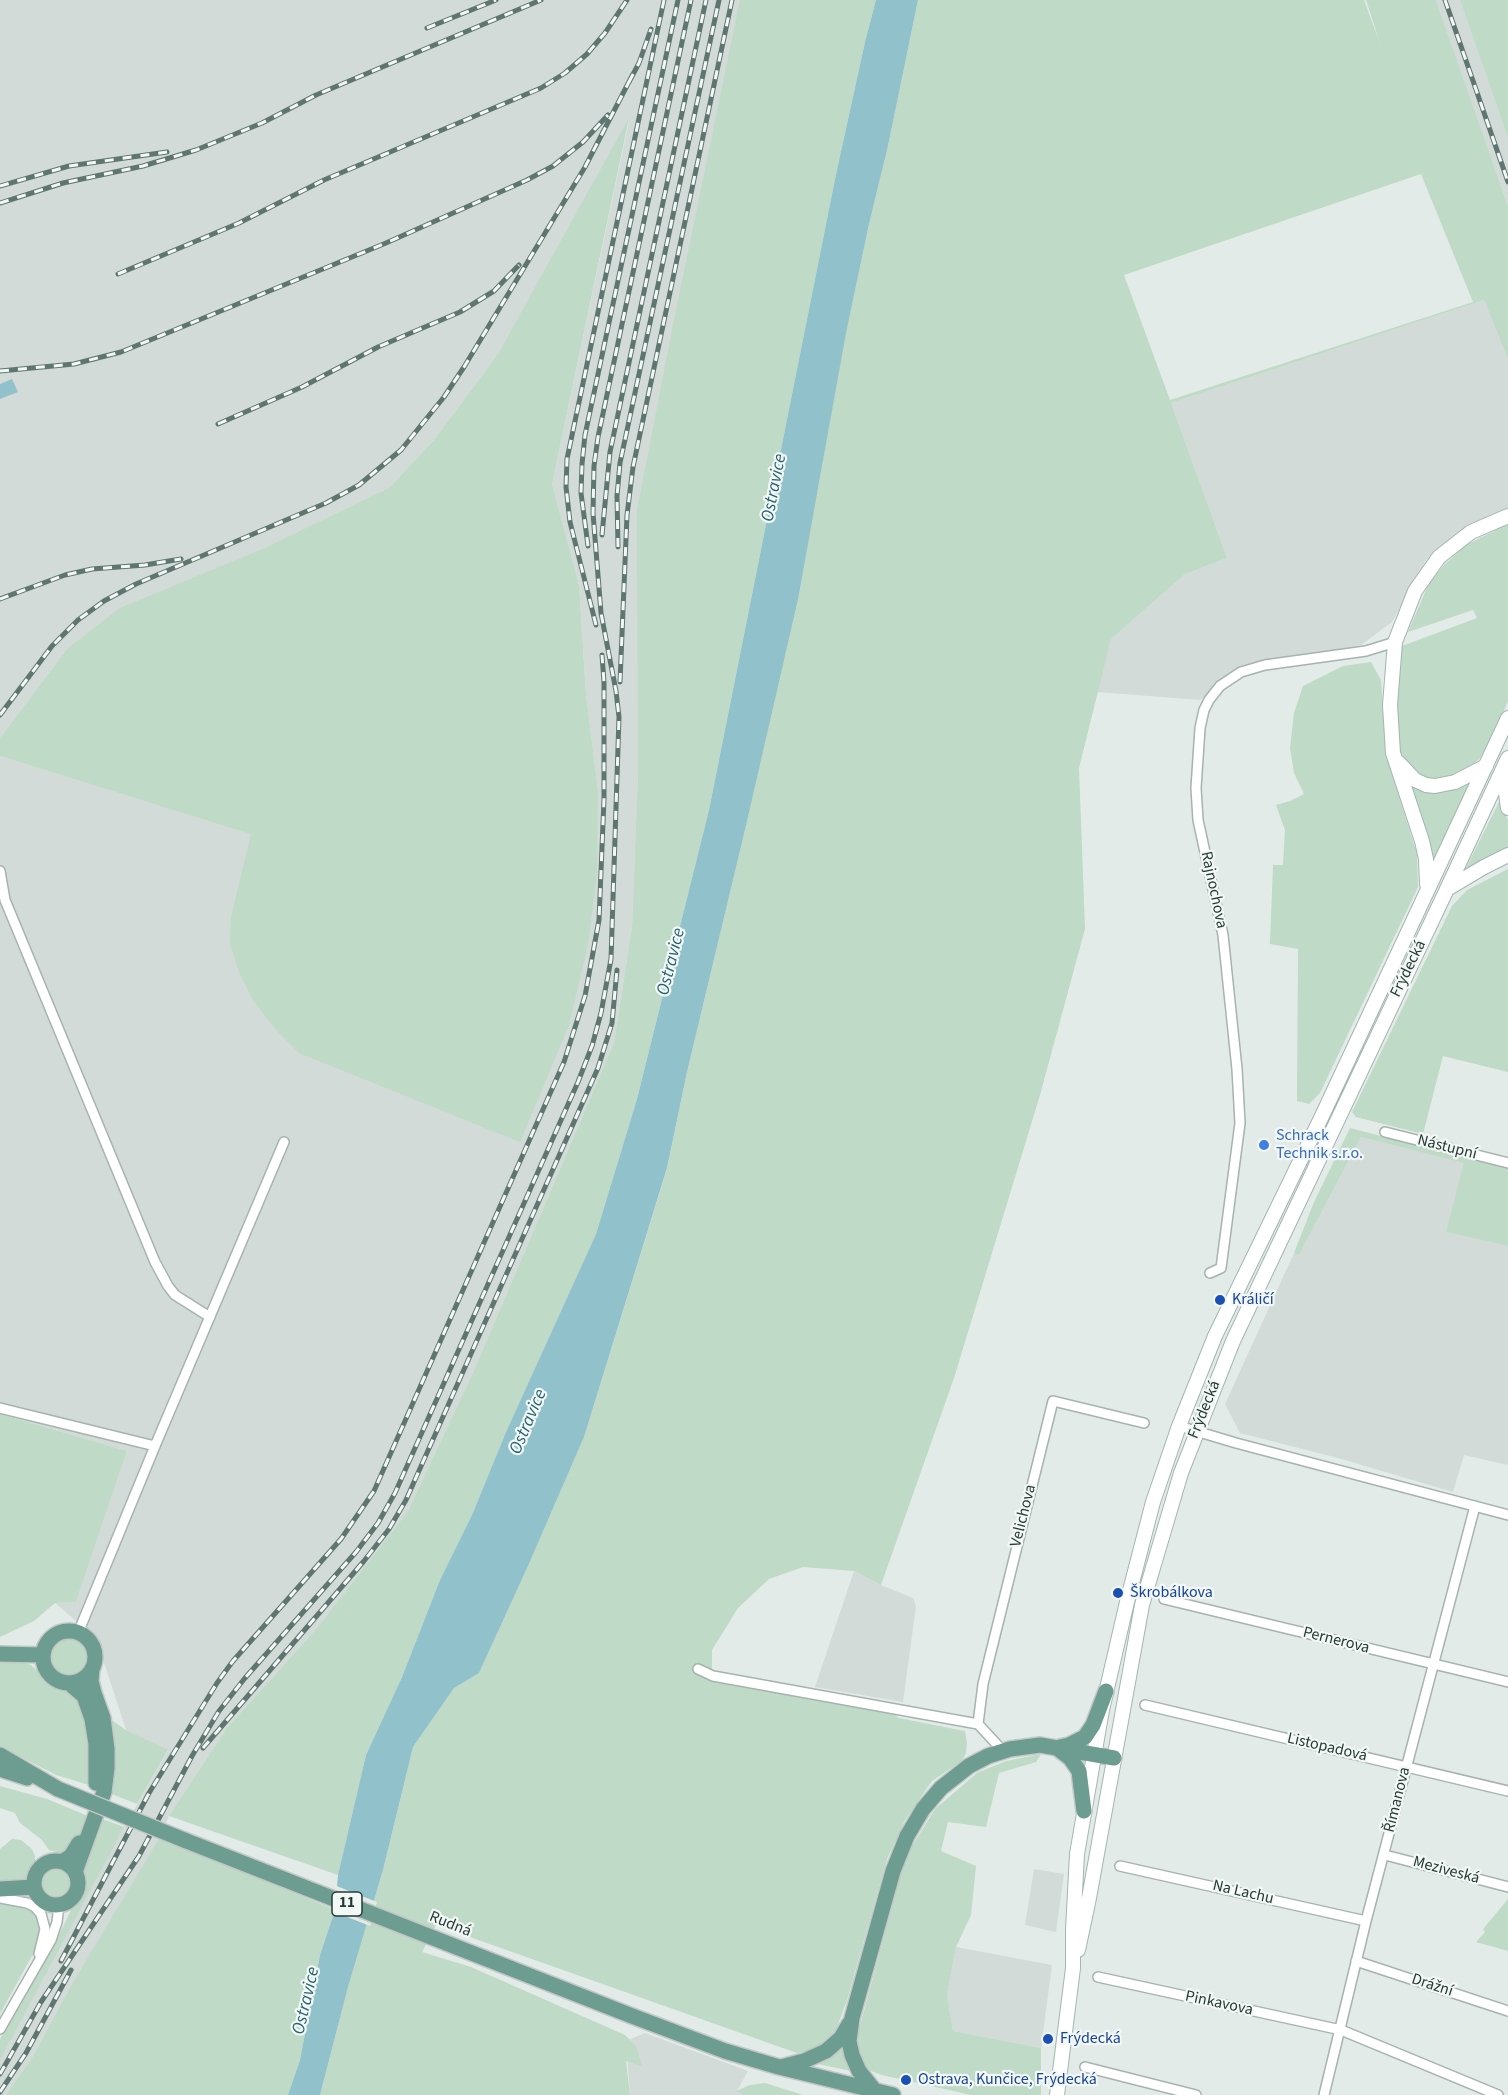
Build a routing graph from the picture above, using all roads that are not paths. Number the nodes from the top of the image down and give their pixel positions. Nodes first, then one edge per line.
1 (1508, 516) edge
2 (1395, 642) junction
3 (1508, 718) edge
4 (1393, 753) junction
5 (1505, 764) edge
6 (1486, 766) junction
7 (1508, 808) edge
8 (1508, 855) edge
9 (0, 871) edge
10 (1427, 889) junction
11 (1448, 890) junction
12 (1385, 1132) dead end
13 (284, 1142) dead end
14 (1508, 1163) edge
15 (1210, 1273) dead end
16 (210, 1317) junction
17 (0, 1408) edge
18 (1144, 1423) dead end
19 (1179, 1426) junction
20 (1196, 1431) junction
21 (155, 1446) junction
22 (1475, 1506) junction
23 (1508, 1515) edge
24 (1164, 1599) dead end
25 (78, 1633) junction
26 (0, 1654) edge
27 (43, 1655) junction
28 (1434, 1664) junction
29 (92, 1669) junction
30 (698, 1669) dead end
31 (1508, 1682) edge
32 (69, 1683) junction
33 (1106, 1690) junction
34 (1145, 1705) dead end
35 (978, 1724) junction
36 (1057, 1748) junction
37 (1003, 1751) junction
38 (1094, 1754) junction
39 (0, 1755) edge
40 (1114, 1758) junction
41 (1407, 1767) junction
42 (0, 1770) edge
43 (58, 1789) junction
44 (1508, 1791) edge
45 (1084, 1811) junction
46 (1384, 1855) junction
47 (1120, 1866) dead end
48 (69, 1867) junction
49 (34, 1887) junction
50 (1508, 1887) edge
51 (0, 1889) edge
52 (0, 1898) edge
53 (59, 1905) junction
54 (1366, 1921) junction
55 (1356, 1961) junction
56 (37, 1962) junction
57 (1073, 1968) junction
58 (1098, 1977) dead end
59 (1508, 2011) edge
60 (852, 2018) junction
61 (0, 2029) edge
62 (1341, 2030) junction
63 (779, 2067) junction
64 (1085, 2067) dead end
65 (875, 2091) junction
66 (893, 2095) edge
67 (1057, 2095) edge
68 (1196, 2095) edge
69 (1324, 2095) edge
70 (1498, 2095) edge

1 - 2 main road
2 - 4 main road
2 - 15 street, Rajnochova
3 - 6 main road, Frýdecká
4 - 6 main road
4 - 10 main road
5 - 7 main road
5 - 11 main road, Frýdecká
6 - 10 main road, Frýdecká
8 - 11 main road
9 - 16 street
10 - 19 main road, Frýdecká
11 - 20 main road, Frýdecká
12 - 14 street, Nástupní
13 - 16 street
16 - 21 street
17 - 21 street
18 - 35 street, Velichova
19 - 20 street
19 - 33 main road, Frýdecká
20 - 22 street
20 - 40 main road, Frýdecká
21 - 25 street
22 - 23 street
22 - 28 street, Římanova
24 - 28 street, Pernerova
25 - 27 main road
25 - 29 main road
26 - 27 main road
27 - 32 main road
28 - 31 street, Pernerova
28 - 41 street, Římanova
29 - 32 main road
29 - 48 main road
30 - 35 street
32 - 48 main road
33 - 36 main road
33 - 38 main road, Frýdecká
34 - 41 street, Listopadová
35 - 37 street
36 - 37 main road
36 - 38 main road
36 - 45 main road
37 - 60 main road
38 - 40 main road
38 - 45 main road, Frýdecká
39 - 43 main road
40 - 57 main road, Frýdecká
41 - 44 street, Listopadová
41 - 46 street, Římanova
42 - 43 main road, Rudná / 11
43 - 63 main road, Rudná / 11, bridge
45 - 57 main road, Frýdecká
46 - 50 street, Meziveská
46 - 54 street, Římanova
47 - 54 street, Na Lachu
48 - 49 main road
48 - 53 main road
49 - 51 main road
49 - 53 main road
52 - 56 street
53 - 56 street
54 - 55 street, Římanova
55 - 59 street, Drážní
55 - 62 street, Římanova
56 - 61 street
57 - 67 main road, Frýdecká
58 - 62 street, Pinkavova
60 - 63 main road
60 - 65 main road
62 - 69 street, Římanova
62 - 70 street, Pinkavova
63 - 65 main road, Rudná / 11
64 - 68 street
65 - 66 main road, Rudná / 11

